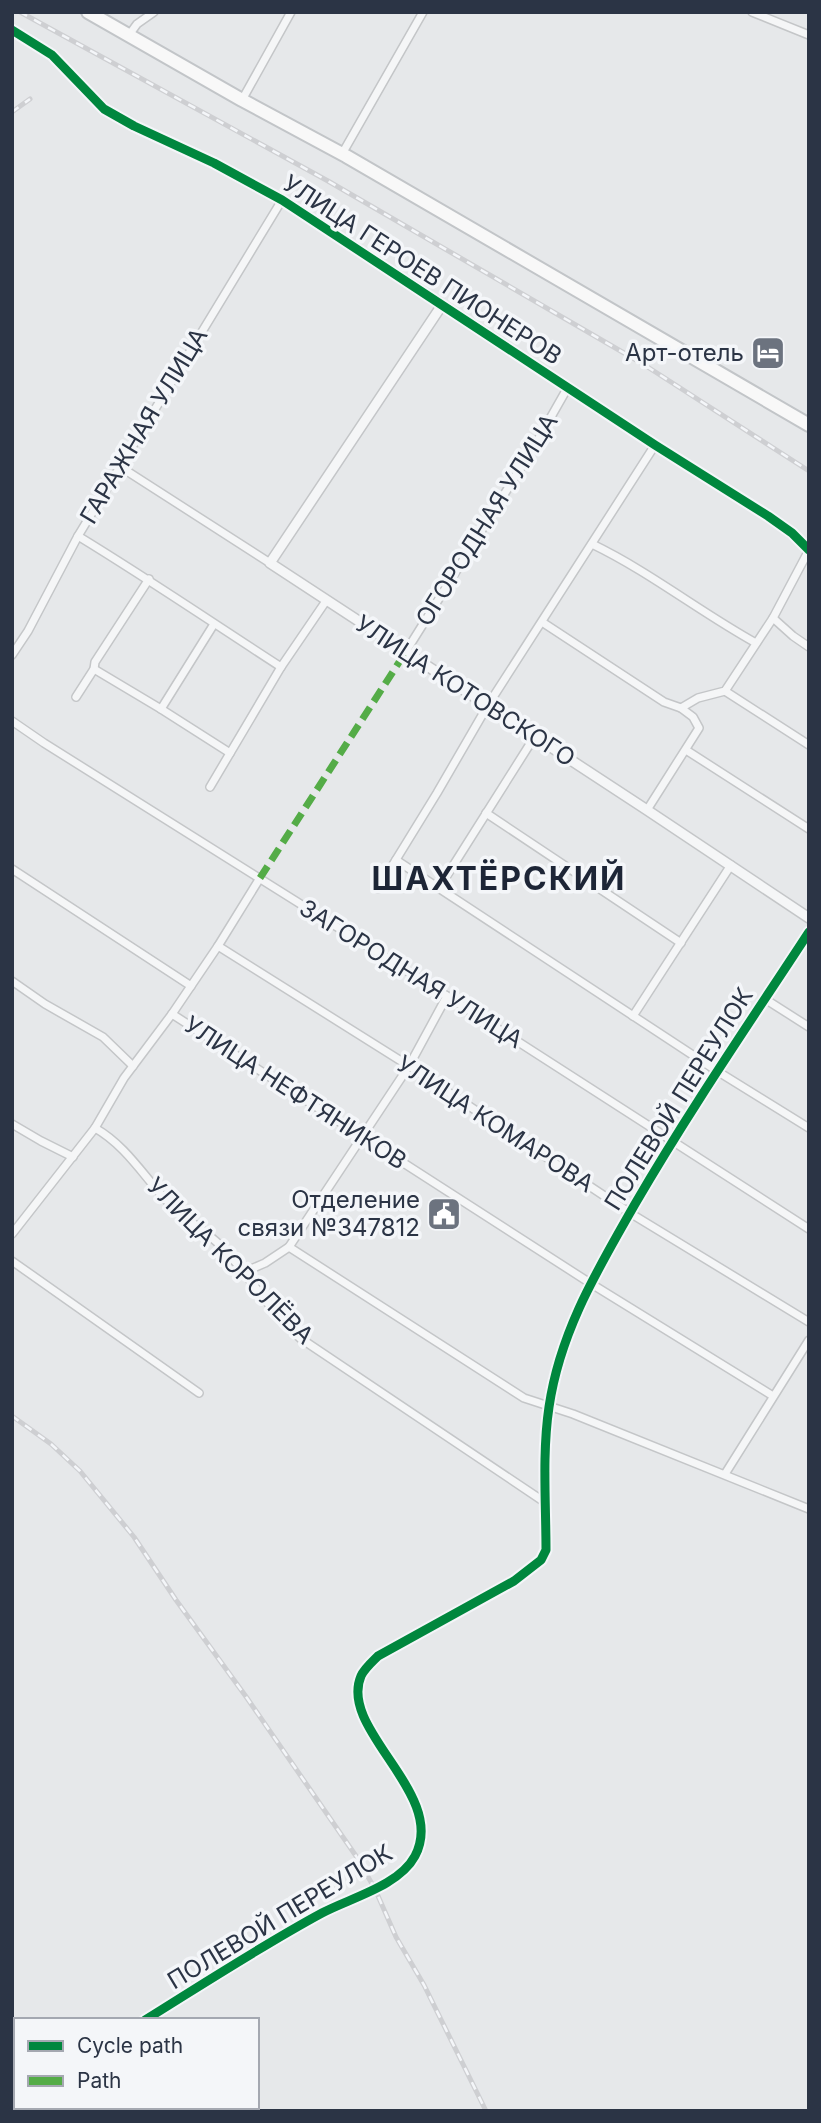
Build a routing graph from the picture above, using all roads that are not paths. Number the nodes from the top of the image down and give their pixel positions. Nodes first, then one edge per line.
1 (88, 12) edge
2 (154, 12) edge
3 (291, 12) edge
4 (423, 12) edge
5 (752, 12) edge
6 (12, 30) edge
7 (129, 35) junction
8 (809, 35) edge
9 (242, 100) junction
10 (342, 154) junction
11 (282, 200) junction
12 (442, 305) junction
13 (568, 387) junction
14 (809, 425) edge
15 (654, 445) junction
16 (119, 466) junction
17 (78, 536) junction
18 (593, 544) junction
19 (809, 550) edge
20 (270, 563) junction
21 (149, 579) junction
22 (326, 600) junction
23 (773, 618) junction
24 (542, 622) junction
25 (214, 624) junction
26 (756, 643) junction
27 (809, 647) edge
28 (405, 653) junction
29 (12, 655) edge
30 (281, 667) junction
31 (94, 669) junction
32 (724, 691) junction
33 (76, 697) dead end
34 (488, 705) junction
35 (681, 708) junction
36 (160, 709) junction
37 (12, 721) edge
38 (535, 736) junction
39 (809, 745) edge
40 (686, 750) junction
41 (230, 753) junction
42 (210, 787) dead end
43 (647, 810) junction
44 (486, 813) junction
45 (809, 829) edge
46 (396, 860) junction
47 (731, 865) junction
48 (12, 869) edge
49 (260, 878) junction
50 (439, 888) junction
51 (378, 889) dead end
52 (809, 918) edge
53 (809, 932) edge
54 (681, 943) junction
55 (218, 946) junction
56 (12, 981) edge
57 (191, 986) junction
58 (447, 996) junction
59 (765, 999) junction
60 (172, 1014) junction
61 (633, 1016) junction
62 (809, 1027) edge
63 (133, 1066) junction
64 (409, 1066) junction
65 (718, 1071) junction
66 (12, 1124) edge
67 (95, 1128) junction
68 (809, 1128) edge
69 (363, 1135) junction
70 (671, 1142) junction
71 (73, 1157) junction
72 (630, 1213) junction
73 (809, 1229) edge
74 (12, 1234) edge
75 (289, 1247) junction
76 (12, 1261) edge
77 (244, 1272) junction
78 (590, 1283) junction
79 (809, 1322) edge
80 (809, 1340) edge
81 (199, 1393) dead end
82 (773, 1396) junction
83 (549, 1406) junction
84 (725, 1474) junction
85 (546, 1503) junction
86 (809, 1509) edge
87 (148, 2018) edge

1 - 7 main road, УЛИЦА ГЕРОЕВ ПИОНЕРОВ
2 - 7 street
3 - 9 street
4 - 10 street
5 - 8 street
6 - 11 street, УЛИЦА ГЕРОЕВ ПИОНЕРОВ
7 - 9 main road, УЛИЦА ГЕРОЕВ ПИОНЕРОВ
9 - 10 main road, УЛИЦА ГЕРОЕВ ПИОНЕРОВ
10 - 14 main road, УЛИЦА ГЕРОЕВ ПИОНЕРОВ
11 - 12 street, УЛИЦА ГЕРОЕВ ПИОНЕРОВ
11 - 16 street, ГАРАЖНАЯ УЛИЦА
12 - 13 street, УЛИЦА ГЕРОЕВ ПИОНЕРОВ
12 - 20 street
13 - 15 street, УЛИЦА ГЕРОЕВ ПИОНЕРОВ
13 - 28 street, ОГОРОДНАЯ УЛИЦА
15 - 18 street
15 - 19 street, УЛИЦА ГЕРОЕВ ПИОНЕРОВ
16 - 17 street, ГАРАЖНАЯ УЛИЦА
16 - 20 street, УЛИЦА КОТОВСКОГО
17 - 21 street
17 - 29 street, ГАРАЖНАЯ УЛИЦА
18 - 24 street
18 - 26 street
19 - 23 street
20 - 22 street, УЛИЦА КОТОВСКОГО
21 - 25 street
21 - 31 street
22 - 28 street, УЛИЦА КОТОВСКОГО
22 - 30 street
23 - 26 street
23 - 27 street
24 - 34 street
24 - 35 street
25 - 30 street
25 - 36 street
26 - 32 street
28 - 34 street, УЛИЦА КОТОВСКОГО
30 - 41 street
31 - 33 street
31 - 36 street
32 - 35 street
32 - 39 street
34 - 38 street, УЛИЦА КОТОВСКОГО
34 - 46 street
35 - 40 street
36 - 41 street
37 - 49 street, ЗАГОРОДНАЯ УЛИЦА
38 - 43 street, УЛИЦА КОТОВСКОГО
38 - 44 street
40 - 43 street
40 - 45 street
41 - 42 street
43 - 47 street, УЛИЦА КОТОВСКОГО
44 - 50 street
44 - 54 street
46 - 50 street
46 - 51 street
47 - 52 street, УЛИЦА КОТОВСКОГО
47 - 54 street
48 - 57 street
49 - 55 street
49 - 58 street, ЗАГОРОДНАЯ УЛИЦА
50 - 61 street
53 - 59 street, ПОЛЕВОЙ ПЕРЕУЛОК
54 - 61 street
55 - 57 street
55 - 64 street, УЛИЦА КОМАРОВА
56 - 63 street
57 - 60 street
58 - 64 street
58 - 70 street, ЗАГОРОДНАЯ УЛИЦА
59 - 62 street
59 - 65 street, ПОЛЕВОЙ ПЕРЕУЛОК
60 - 63 street
60 - 69 street, УЛИЦА НЕФТЯНИКОВ
61 - 65 street
63 - 67 street
64 - 69 street
64 - 72 street, УЛИЦА КОМАРОВА
65 - 68 street
65 - 70 street, ПОЛЕВОЙ ПЕРЕУЛОК
66 - 71 street
67 - 71 street
67 - 77 street, УЛИЦА КОРОЛЁВА
69 - 75 street
69 - 78 street, УЛИЦА НЕФТЯНИКОВ
70 - 72 street, ПОЛЕВОЙ ПЕРЕУЛОК
70 - 73 street, ЗАГОРОДНАЯ УЛИЦА
71 - 74 street
72 - 78 street, ПОЛЕВОЙ ПЕРЕУЛОК
72 - 79 street, УЛИЦА КОМАРОВА
75 - 77 street
75 - 83 street
76 - 81 street
77 - 85 street, УЛИЦА КОРОЛЁВА
78 - 82 street, УЛИЦА НЕФТЯНИКОВ
78 - 83 street, ПОЛЕВОЙ ПЕРЕУЛОК
80 - 82 street
82 - 84 street
83 - 84 street
83 - 85 street, ПОЛЕВОЙ ПЕРЕУЛОК
84 - 86 street
85 - 87 street, ПОЛЕВОЙ ПЕРЕУЛОК

